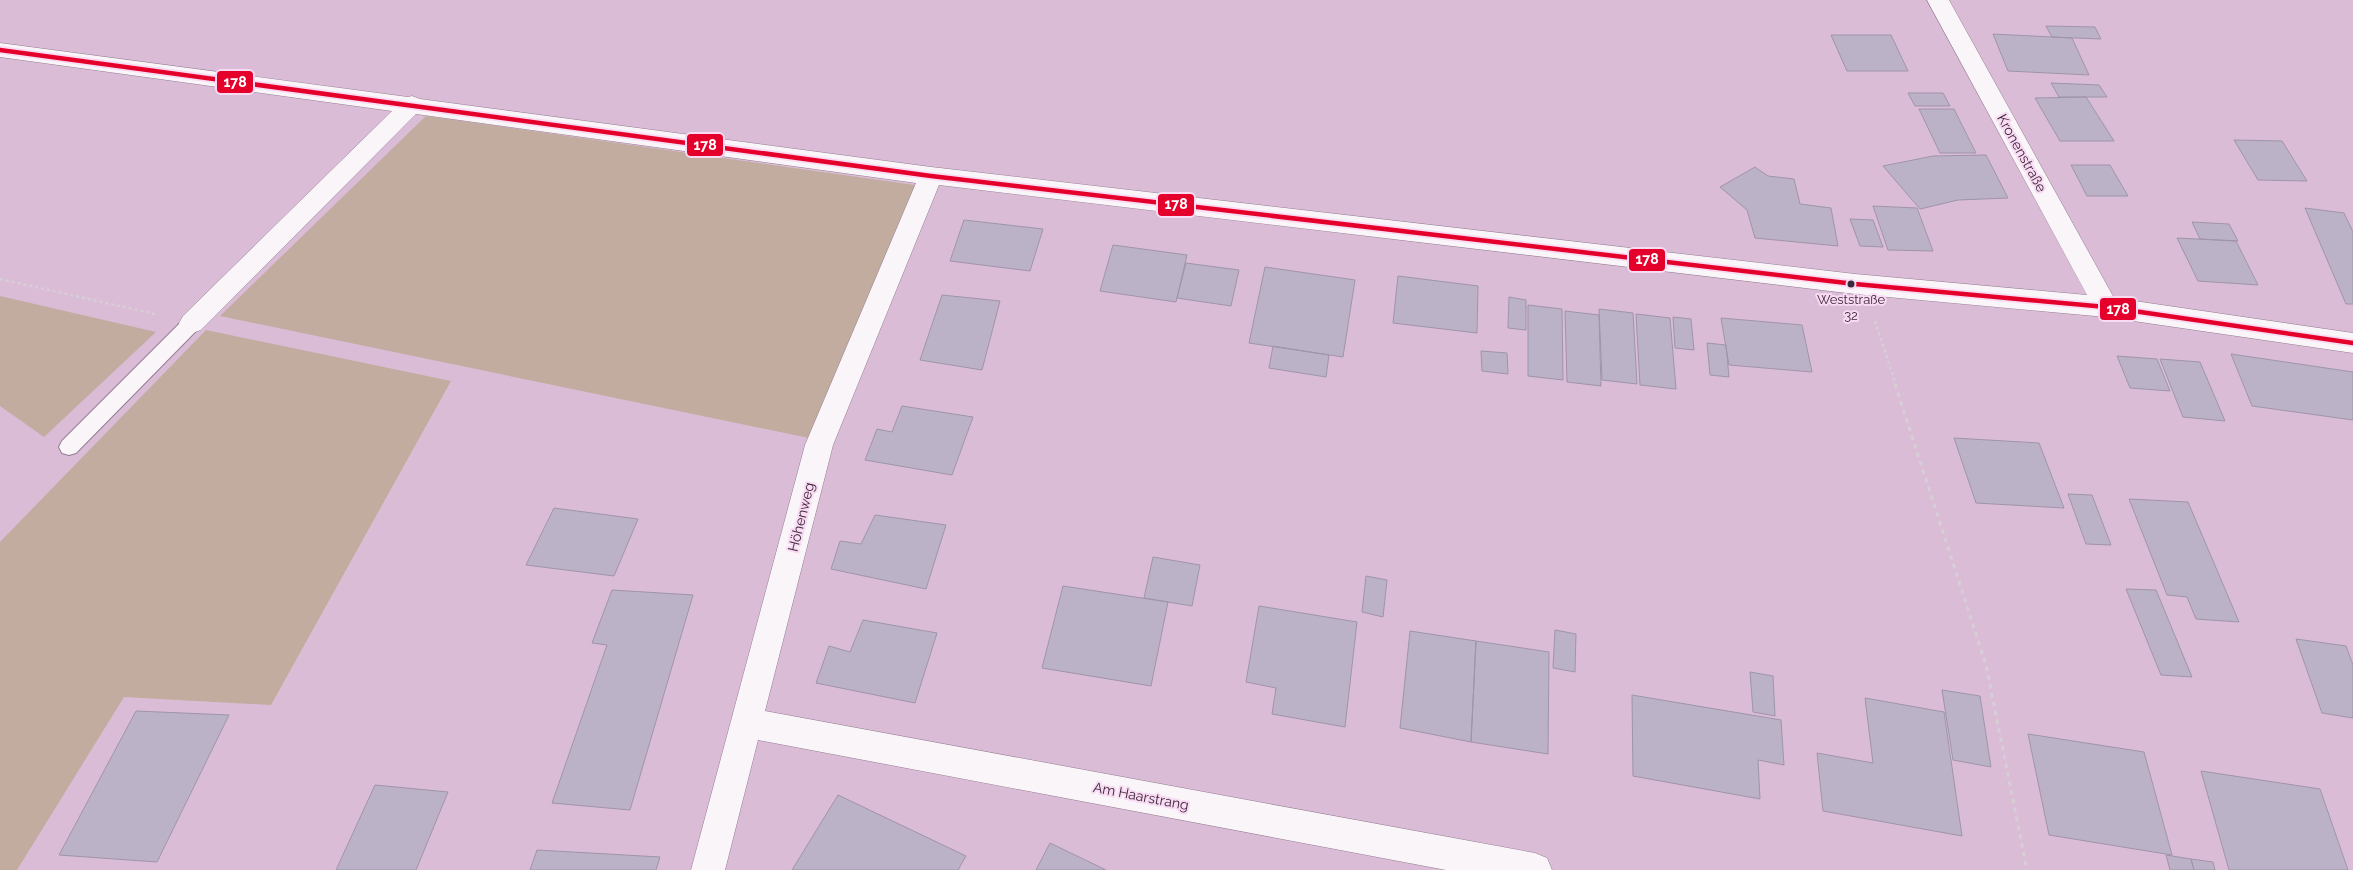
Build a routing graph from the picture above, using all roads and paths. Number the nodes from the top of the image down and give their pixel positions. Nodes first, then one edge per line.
1 (1938, 0) edge
2 (0, 50) edge
3 (412, 104) junction
4 (931, 176) junction
5 (0, 279) edge
6 (1863, 285) junction
7 (2106, 307) junction
8 (192, 323) junction
9 (2353, 343) edge
10 (69, 447) dead end
11 (748, 723) junction
12 (708, 870) edge
13 (1535, 870) edge
14 (2026, 870) edge

1 - 7 street, Kronenstraße
2 - 3 street
3 - 4 street
3 - 8 street
4 - 6 street
4 - 11 street, Höhenweg
5 - 8 path
6 - 7 street
6 - 14 path
7 - 9 street
8 - 10 lane
11 - 12 street, Höhenweg
11 - 13 street, Am Haarstrang

